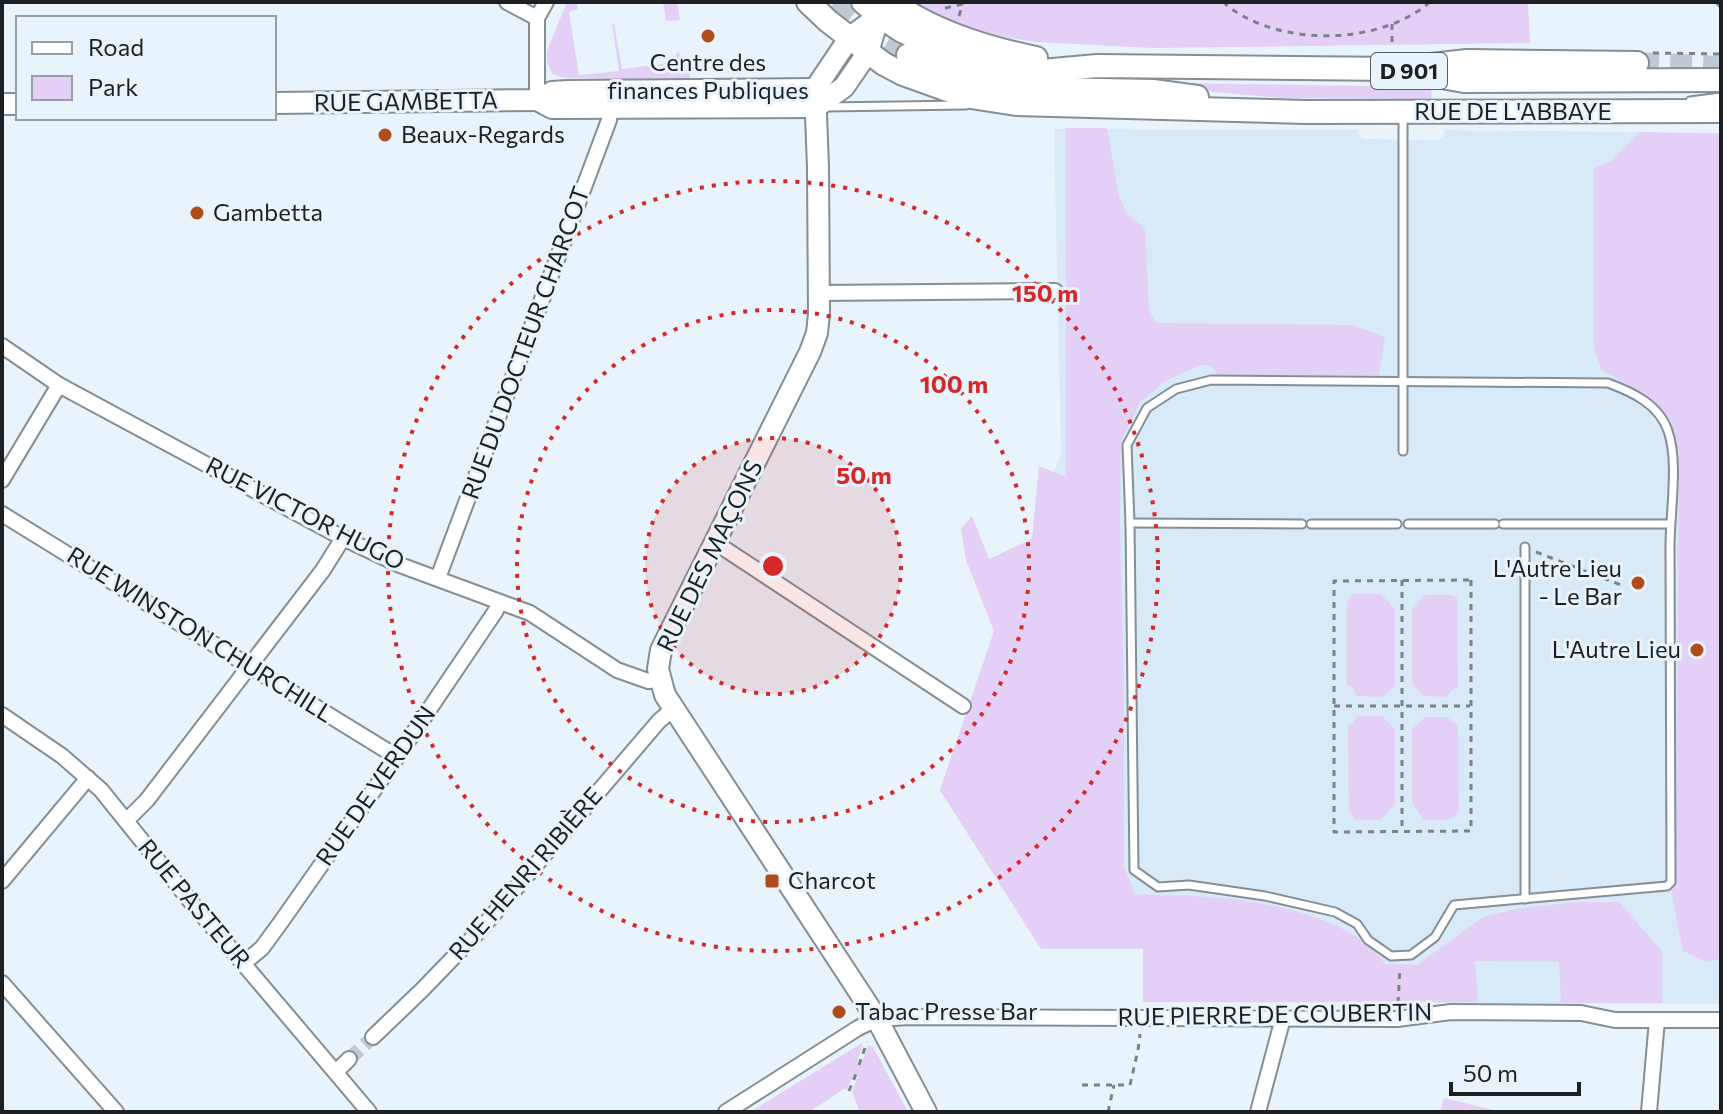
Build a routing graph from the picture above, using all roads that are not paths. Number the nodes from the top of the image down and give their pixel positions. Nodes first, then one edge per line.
1 (507, 2) edge
2 (546, 2) edge
3 (808, 2) edge
4 (878, 7) edge
5 (537, 18) junction
6 (850, 37) junction
7 (868, 52) junction
8 (908, 55) tunnel mouth
9 (1395, 61) junction
10 (1637, 63) tunnel mouth
11 (1721, 80) edge
12 (1721, 97) edge
13 (815, 98) junction
14 (537, 100) junction
15 (1579, 102) dead end
16 (276, 103) edge
17 (1016, 104) junction
18 (610, 106) junction
19 (1396, 107) junction
20 (1721, 111) edge
21 (1306, 112) junction
22 (1055, 291) dead end
23 (818, 293) junction
24 (2, 346) edge
25 (1403, 381) junction
26 (59, 385) junction
27 (1403, 451) dead end
28 (2, 480) edge
29 (2, 514) edge
30 (1130, 523) junction
31 (1397, 524) dead end
32 (1408, 524) dead end
33 (1670, 524) junction
34 (343, 538) junction
35 (714, 544) junction
36 (1525, 547) road end
37 (438, 578) junction
38 (500, 602) junction
39 (249, 665) junction
40 (660, 680) junction
41 (963, 706) dead end
42 (674, 708) junction
43 (2, 715) edge
44 (397, 757) junction
45 (88, 778) junction
46 (126, 821) junction
47 (2, 881) edge
48 (1525, 899) junction
49 (244, 963) junction
50 (2, 983) edge
51 (1283, 1018) junction
52 (877, 1019) junction
53 (1657, 1020) junction
54 (1721, 1020) edge
55 (373, 1037) tunnel mouth
56 (349, 1059) tunnel mouth
57 (336, 1072) junction
58 (116, 1112) edge
59 (369, 1112) edge
60 (726, 1112) edge
61 (926, 1112) edge
62 (1258, 1112) edge
63 (1649, 1112) edge

1 - 5 street
2 - 5 street
3 - 6 main road, RUE DE L'ABBAYE / D 901
4 - 6 main road
4 - 7 main road
4 - 9 main road, RUE DE L'ABBAYE / D 901
5 - 14 street
6 - 7 main road, RUE DE L'ABBAYE / D 901
6 - 13 main road
7 - 13 main road
7 - 17 main road, RUE DE L'ABBAYE / D 901
8 - 21 main road, RUE DE L'ABBAYE / D 901
9 - 10 main road, RUE DE L'ABBAYE / D 901
9 - 11 main road, RUE DE L'ABBAYE / D 901
12 - 15 lane
13 - 14 main road, RUE DE L'ABBAYE
13 - 17 lane, RUE DE L'ABBAYE
13 - 18 main road, RUE DE L'ABBAYE
13 - 23 main road, RUE DES MAÇONS
14 - 16 main road, RUE GAMBETTA
14 - 18 main road, RUE DE L'ABBAYE
17 - 21 main road, RUE DE L'ABBAYE / D 901
18 - 37 street, RUE DU DOCTEUR CHARCOT
19 - 20 main road, RUE DE L'ABBAYE / D 901
19 - 21 main road, RUE DE L'ABBAYE / D 901
19 - 25 lane
22 - 23 street
23 - 35 main road, RUE DES MAÇONS
24 - 26 street, RUE VICTOR HUGO
25 - 27 lane
25 - 30 lane
25 - 33 lane
26 - 28 street
26 - 34 street, RUE VICTOR HUGO
29 - 39 street, RUE WINSTON CHURCHILL
30 - 31 lane
30 - 48 lane
32 - 33 lane
33 - 48 lane
34 - 37 street, RUE VICTOR HUGO
34 - 39 street
35 - 40 main road, RUE DES MAÇONS
35 - 41 street
36 - 48 lane
37 - 38 street, RUE VICTOR HUGO
38 - 40 street, RUE VICTOR HUGO
38 - 44 street, RUE DE VERDUN
39 - 44 street, RUE WINSTON CHURCHILL
39 - 46 street
40 - 42 main road, RUE DES MAÇONS
42 - 52 main road, RUE DES MAÇONS
42 - 55 street, RUE HENRI RIBIÈRE
43 - 45 street, RUE PASTEUR
44 - 49 street, RUE DE VERDUN
45 - 46 street, RUE PASTEUR
45 - 47 street
46 - 49 street, RUE PASTEUR
49 - 57 street, RUE PASTEUR
50 - 58 street
51 - 52 street, RUE PIERRE DE COUBERTIN
51 - 53 street, RUE PIERRE DE COUBERTIN
51 - 62 street
52 - 60 street
52 - 61 main road, RUE DES MAÇONS
53 - 54 street, RUE PIERRE DE COUBERTIN
53 - 63 street
56 - 57 street
57 - 59 street, RUE PASTEUR

